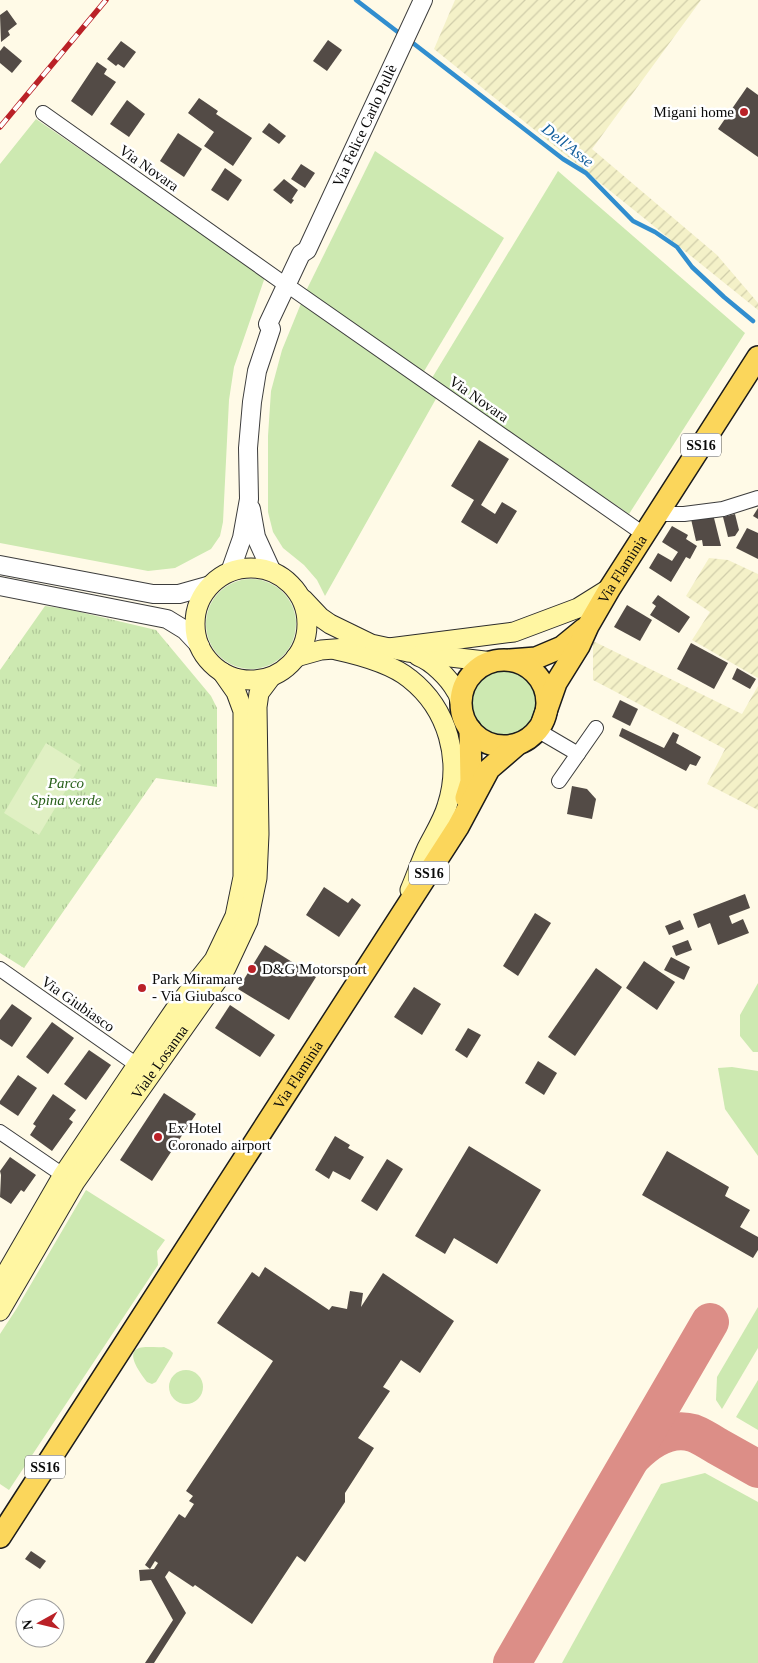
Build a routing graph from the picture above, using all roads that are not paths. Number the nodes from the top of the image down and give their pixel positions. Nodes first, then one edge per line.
1 (423, 0) edge
2 (43, 113) dead end
3 (290, 288) junction
4 (758, 357) edge
5 (758, 498) edge
6 (249, 499) junction
7 (658, 514) junction
8 (645, 534) junction
9 (0, 566) edge
10 (230, 572) junction
11 (272, 572) junction
12 (211, 585) junction
13 (0, 586) edge
14 (610, 588) junction
15 (296, 592) junction
16 (588, 626) junction
17 (200, 646) junction
18 (380, 646) junction
19 (336, 650) junction
20 (408, 652) junction
21 (296, 657) junction
22 (498, 661) junction
23 (222, 672) junction
24 (270, 676) junction
25 (462, 706) junction
26 (540, 725) junction
27 (596, 728) dead end
28 (470, 729) junction
29 (518, 744) junction
30 (578, 754) junction
31 (559, 781) dead end
32 (458, 827) junction
33 (400, 918) junction
34 (0, 969) edge
35 (136, 1065) junction
36 (0, 1132) edge
37 (64, 1175) junction
38 (0, 1284) edge
39 (0, 1311) edge
40 (0, 1537) edge

1 - 3 street, Via Felice Carlo Pullè
2 - 3 street, Via Novara
3 - 6 street, Via Felice Carlo Pullè
3 - 8 street, Via Novara
4 - 7 main road, Via Flaminia / SS16
5 - 7 street
6 - 10 street, Via Felice Carlo Pullè
6 - 11 street, Via Felice Carlo Pullè
7 - 8 main road, Via Flaminia / SS16
8 - 14 main road, Via Flaminia / SS16
9 - 12 street
10 - 11 main road
10 - 12 main road
11 - 15 main road
12 - 17 main road
13 - 17 street
14 - 16 main road, Via Flaminia / SS16
14 - 18 main road
15 - 18 main road
15 - 21 main road
16 - 22 main road, Via Flaminia
16 - 26 main road, Via Flaminia / SS16
17 - 23 main road
18 - 19 main road
18 - 20 main road
19 - 21 main road
19 - 33 main road
20 - 22 main road
20 - 25 main road
21 - 24 main road
22 - 25 main road
22 - 26 main road
23 - 24 main road
23 - 35 main road, Viale Losanna
24 - 39 main road, Viale Losanna
25 - 28 main road
26 - 29 main road
26 - 30 street
27 - 30 street
28 - 29 main road
28 - 32 main road
29 - 32 main road, Via Flaminia / SS16
30 - 31 street
32 - 33 main road, Via Flaminia / SS16
33 - 40 main road, Via Flaminia / SS16
34 - 35 street, Via Giubiasco
35 - 37 main road, Viale Losanna
36 - 37 street
37 - 38 main road, Viale Losanna

